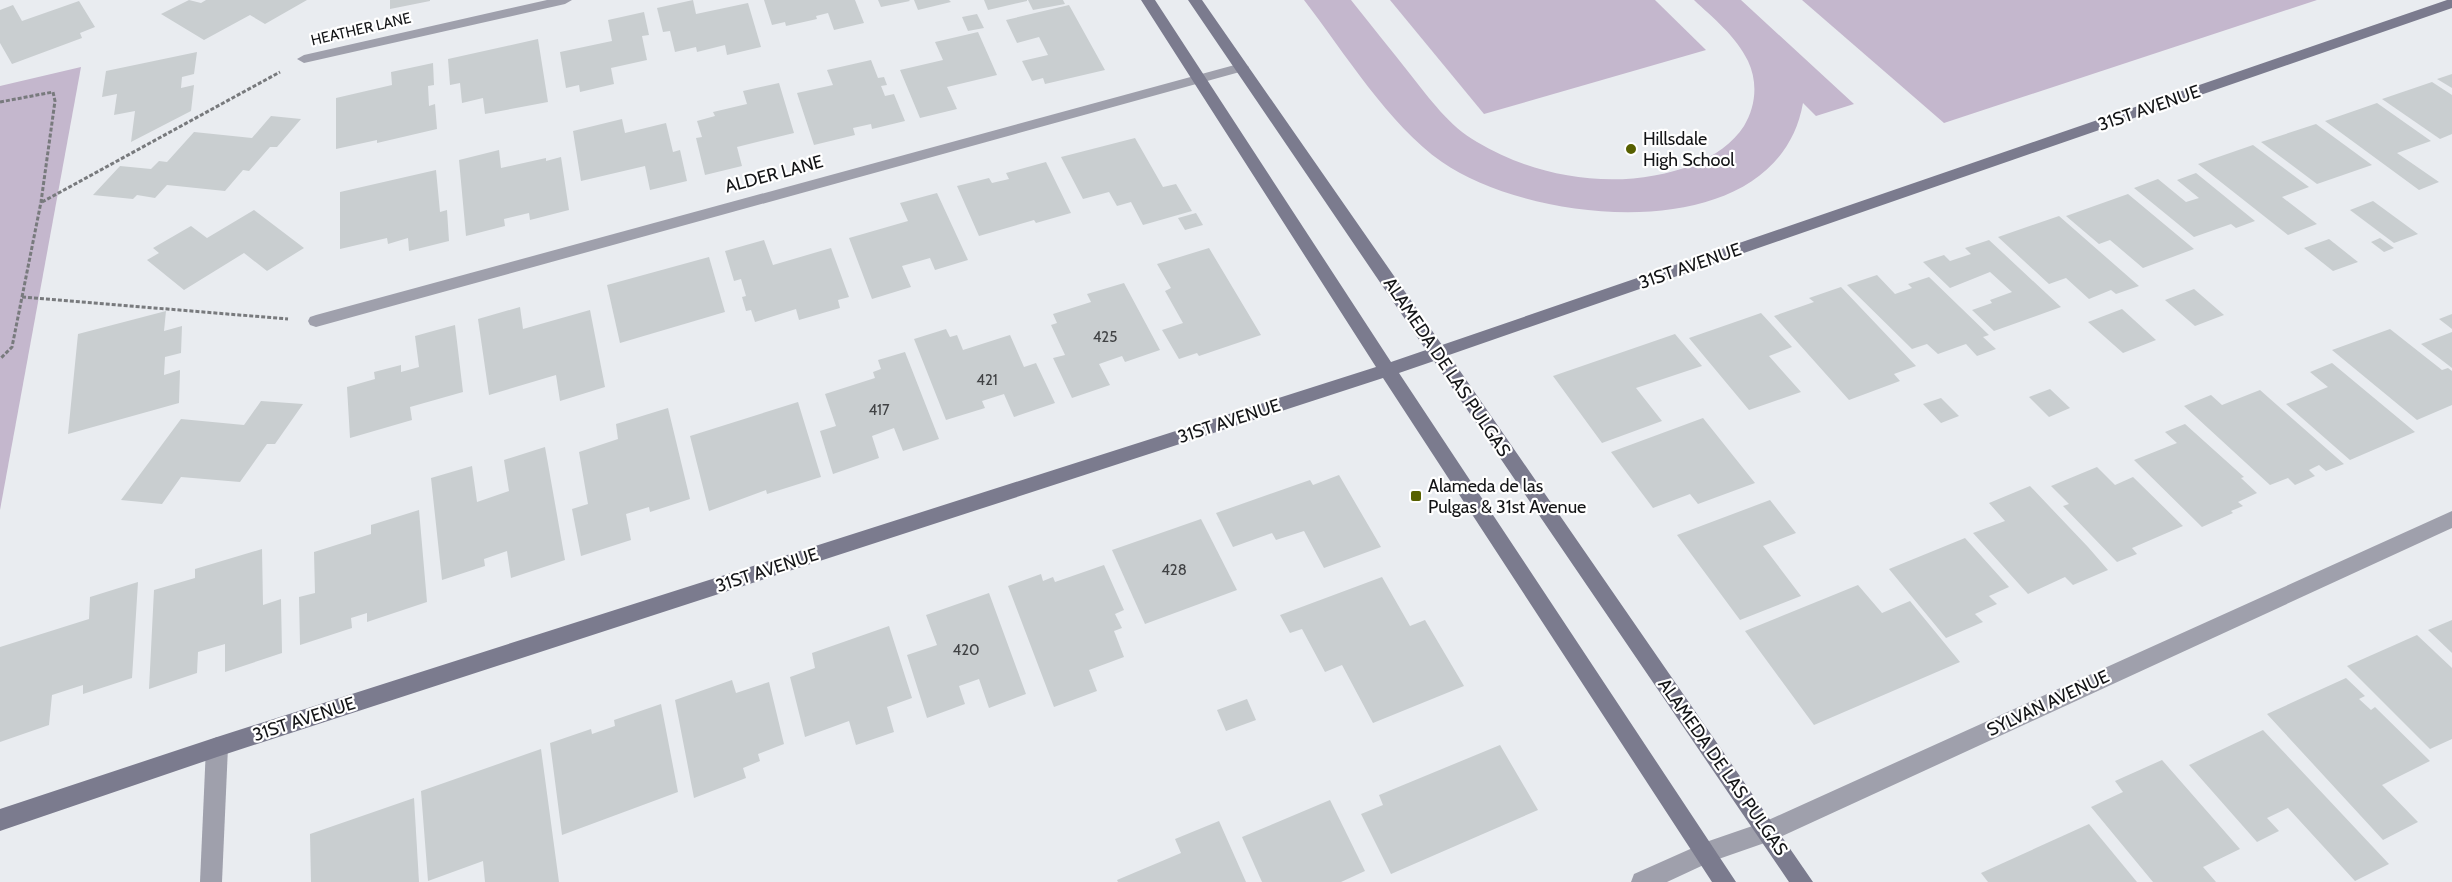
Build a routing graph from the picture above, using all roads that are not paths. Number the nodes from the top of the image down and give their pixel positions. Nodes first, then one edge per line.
1 (566, 0) edge
2 (1148, 0) edge
3 (1195, 0) edge
4 (2452, 3) edge
5 (304, 59) road end
6 (1242, 67) junction
7 (1199, 78) junction
8 (316, 321) road end
9 (1436, 353) junction
10 (1387, 370) junction
11 (2452, 519) edge
12 (217, 747) junction
13 (0, 820) edge
14 (1768, 831) junction
15 (1706, 854) junction
16 (211, 882) edge
17 (1642, 882) edge
18 (1725, 882) edge
19 (1802, 882) edge

1 - 5 street, HEATHER LANE
2 - 7 street
3 - 6 street, ALAMEDA DE LAS PULGAS
4 - 9 street, 31ST AVENUE
6 - 7 street, ALDER LANE
6 - 9 street, ALAMEDA DE LAS PULGAS
7 - 8 street, ALDER LANE
7 - 10 street
9 - 10 street, 31ST AVENUE
9 - 14 street, ALAMEDA DE LAS PULGAS
10 - 12 street, 31ST AVENUE
10 - 15 street
11 - 14 street, SYLVAN AVENUE
12 - 13 street, 31ST AVENUE
12 - 16 street
14 - 15 street, SYLVAN AVENUE
14 - 19 street, ALAMEDA DE LAS PULGAS
15 - 17 street, SYLVAN AVENUE
15 - 18 street

